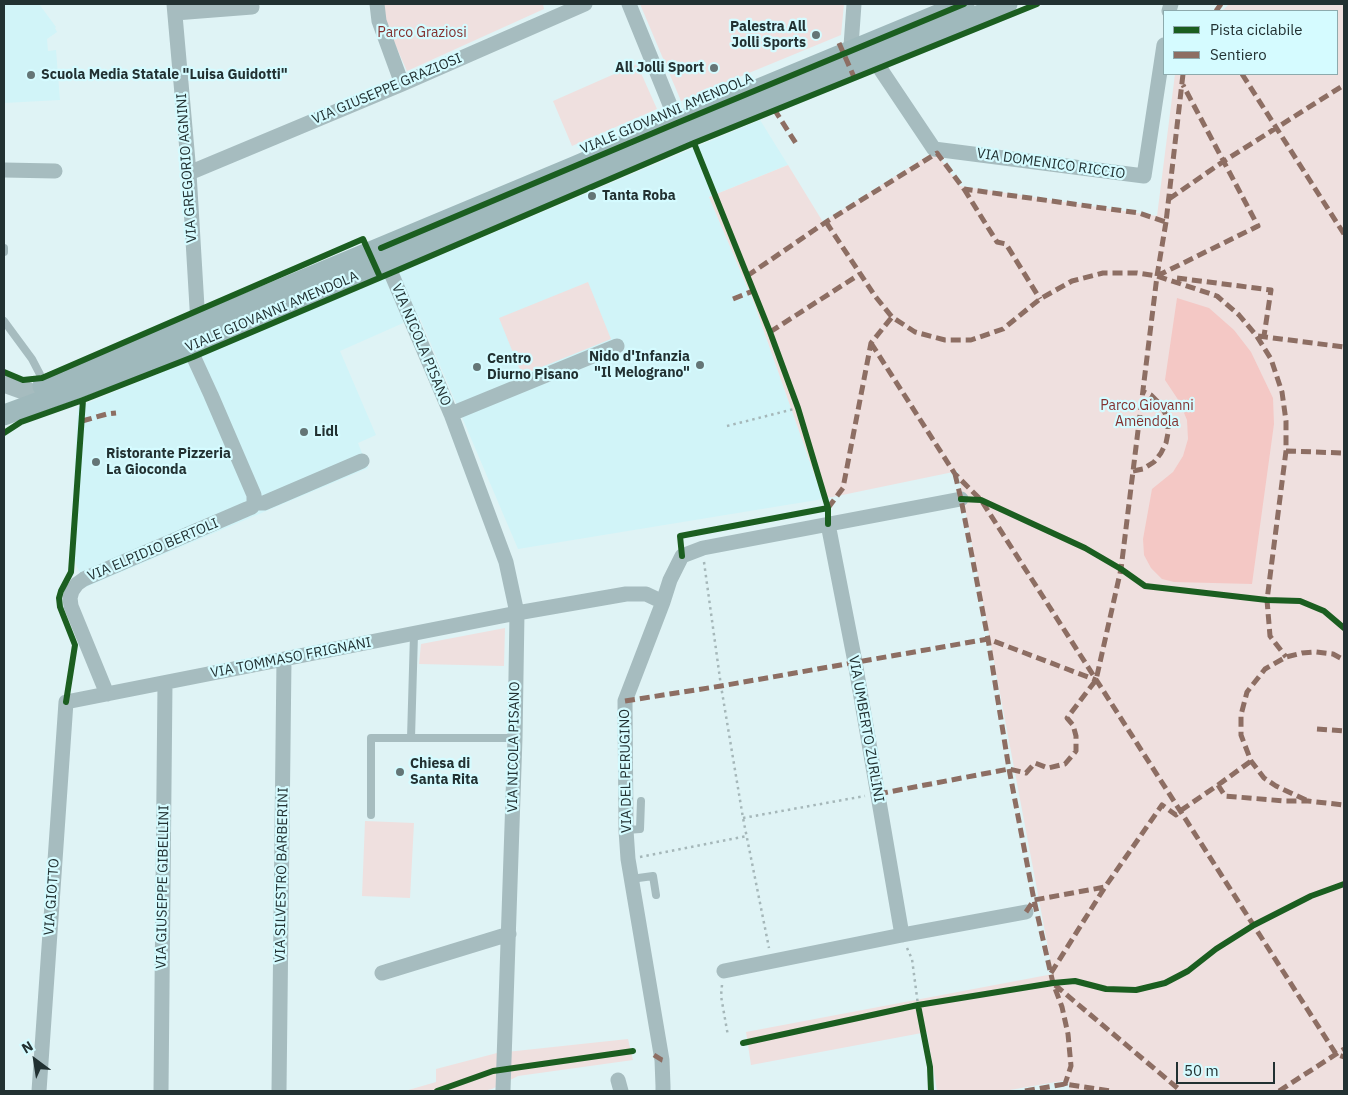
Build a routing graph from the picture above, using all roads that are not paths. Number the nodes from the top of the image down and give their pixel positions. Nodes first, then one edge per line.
1 (378, 4) edge
2 (585, 4) edge
3 (629, 4) edge
4 (854, 4) edge
5 (964, 4) edge
6 (1007, 4) edge
7 (175, 8) edge
8 (252, 8) dead end
9 (1163, 52) edge
10 (860, 54) junction
11 (402, 84) junction
12 (680, 130) junction
13 (4, 170) edge
14 (55, 171) dead end
15 (189, 173) junction
16 (384, 256) junction
17 (4, 322) edge
18 (198, 324) junction
19 (618, 346) dead end
20 (189, 347) junction
21 (4, 383) edge
22 (21, 400) edge
23 (451, 414) junction
24 (4, 420) edge
25 (362, 461) dead end
26 (961, 499) dead end
27 (254, 503) junction
28 (828, 524) junction
29 (663, 602) junction
30 (517, 613) junction
31 (414, 634) junction
32 (284, 659) junction
33 (165, 683) junction
34 (107, 694) junction
35 (66, 702) joint
36 (411, 738) junction
37 (515, 738) junction
38 (641, 801) dead end
39 (371, 815) dead end
40 (626, 830) junction
41 (631, 879) junction
42 (656, 895) dead end
43 (1026, 912) dead end
44 (509, 934) junction
45 (902, 935) junction
46 (724, 971) road end
47 (382, 973) dead end
48 (39, 1091) edge
49 (161, 1091) edge
50 (279, 1091) edge
51 (503, 1091) edge
52 (662, 1091) edge

1 - 11 street
2 - 11 street, VIA GIUSEPPE GRAZIOSI
3 - 12 street
4 - 10 street
5 - 10 main road, VIALE GIOVANNI AMENDOLA
6 - 10 main road, VIALE GIOVANNI AMENDOLA
7 - 8 street, VIA GREGORIO AGNINI
7 - 15 street, VIA GREGORIO AGNINI
9 - 10 street, VIA DOMENICO RICCIO
10 - 12 main road, VIALE GIOVANNI AMENDOLA
11 - 15 street, VIA GIUSEPPE GRAZIOSI
12 - 16 main road, VIALE GIOVANNI AMENDOLA
13 - 14 street
15 - 18 street, VIA GREGORIO AGNINI
16 - 18 main road, VIALE GIOVANNI AMENDOLA
16 - 20 main road, VIALE GIOVANNI AMENDOLA
16 - 23 street, VIA NICOLA PISANO
17 - 22 lane
18 - 22 main road, VIALE GIOVANNI AMENDOLA
19 - 23 street, VIA NICOLA PISANO
20 - 22 main road, VIALE GIOVANNI AMENDOLA
20 - 27 street
21 - 22 street
22 - 24 main road
23 - 30 street, VIA NICOLA PISANO
25 - 27 street, VIA ELPIDIO BERTOLI
26 - 28 street
27 - 34 street, VIA ELPIDIO BERTOLI
28 - 29 street
28 - 45 street, VIA UMBERTO ZURLINI
29 - 30 street
29 - 40 street, VIA DEL PERUGINO
30 - 31 street, VIA TOMMASO FRIGNANI
30 - 37 street, VIA NICOLA PISANO
31 - 32 street, VIA TOMMASO FRIGNANI
31 - 36 lane
32 - 33 street, VIA TOMMASO FRIGNANI
32 - 50 street, VIA SILVESTRO BARBERINI
33 - 34 street, VIA TOMMASO FRIGNANI
33 - 49 street, VIA GIUSEPPE GIBELLINI
34 - 35 street, VIA TOMMASO FRIGNANI
35 - 48 street, VIA GIOTTO
36 - 37 lane
36 - 39 lane
37 - 44 street, VIA NICOLA PISANO
38 - 40 lane
40 - 41 street, VIA DEL PERUGINO
41 - 42 lane
41 - 52 street, VIA DEL PERUGINO
43 - 45 street
44 - 47 street
44 - 51 street, VIA NICOLA PISANO
45 - 46 street

